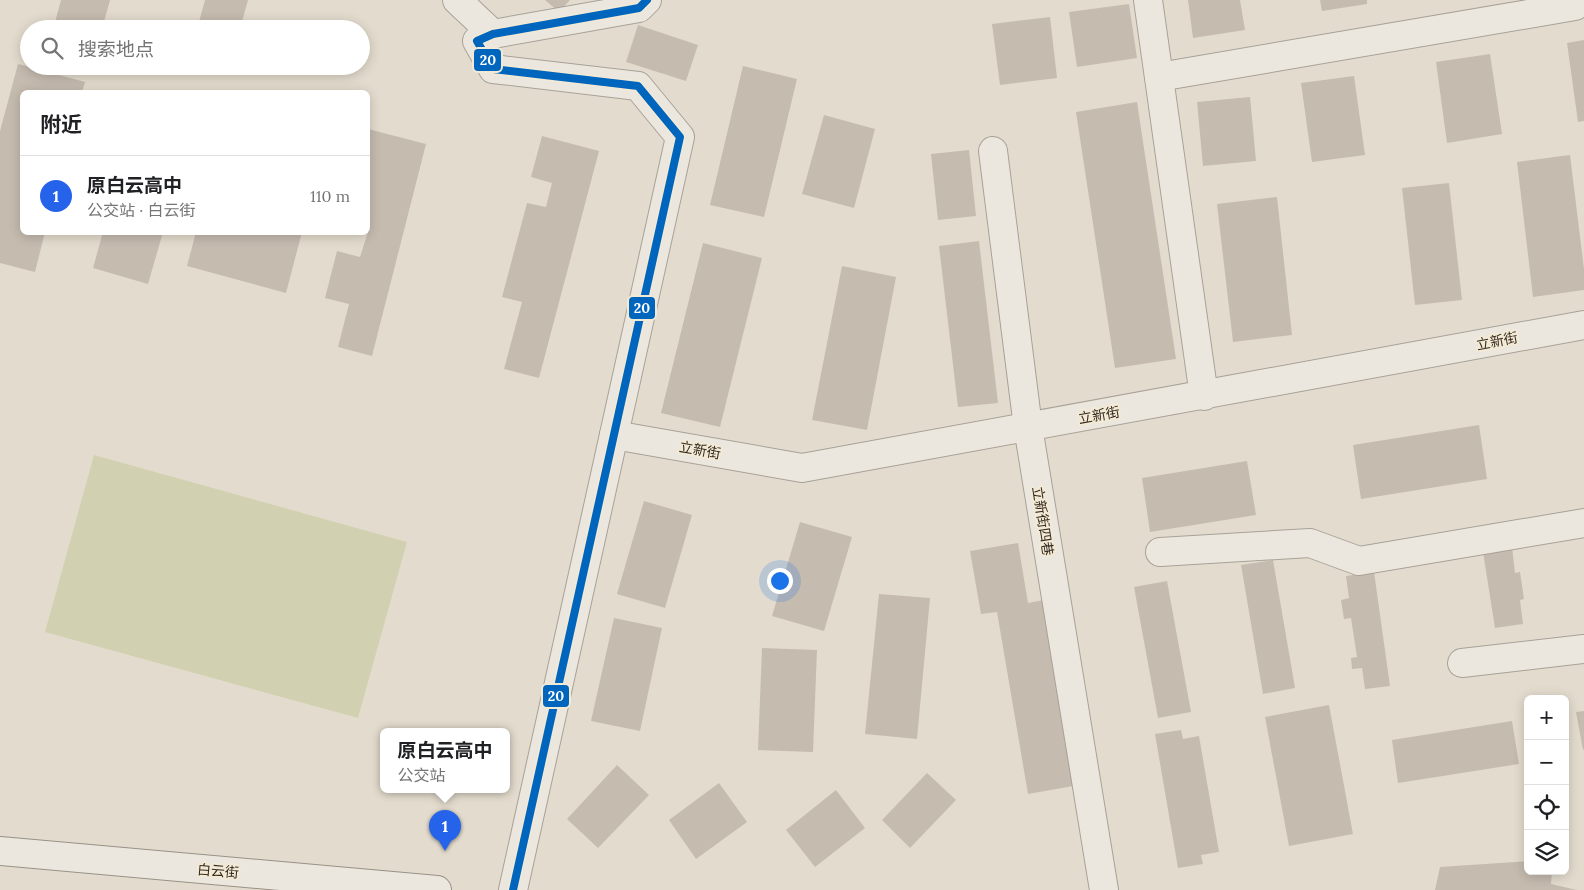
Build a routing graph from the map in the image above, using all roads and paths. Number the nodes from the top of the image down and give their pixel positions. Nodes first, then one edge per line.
1 (456, 0) edge
2 (647, 0) edge
3 (1148, 0) edge
4 (1584, 0) edge
5 (493, 34) junction
6 (1159, 77) junction
7 (993, 151) dead end
8 (1584, 325) edge
9 (1204, 396) junction
10 (1028, 427) junction
11 (614, 435) junction
12 (1584, 523) edge
13 (1160, 552) dead end
14 (1584, 648) edge
15 (1462, 664) dead end
16 (0, 851) edge
17 (437, 890) edge
18 (512, 890) edge
19 (1104, 890) edge

1 - 5 street
2 - 5 street
3 - 6 street
4 - 6 street
5 - 11 street
6 - 9 street
7 - 10 street, 立新街四巷
8 - 9 street, 立新街
9 - 10 street, 立新街
10 - 11 street, 立新街
10 - 19 street, 立新街四巷
11 - 18 street
12 - 13 street
14 - 15 street
16 - 17 street, 白云街

